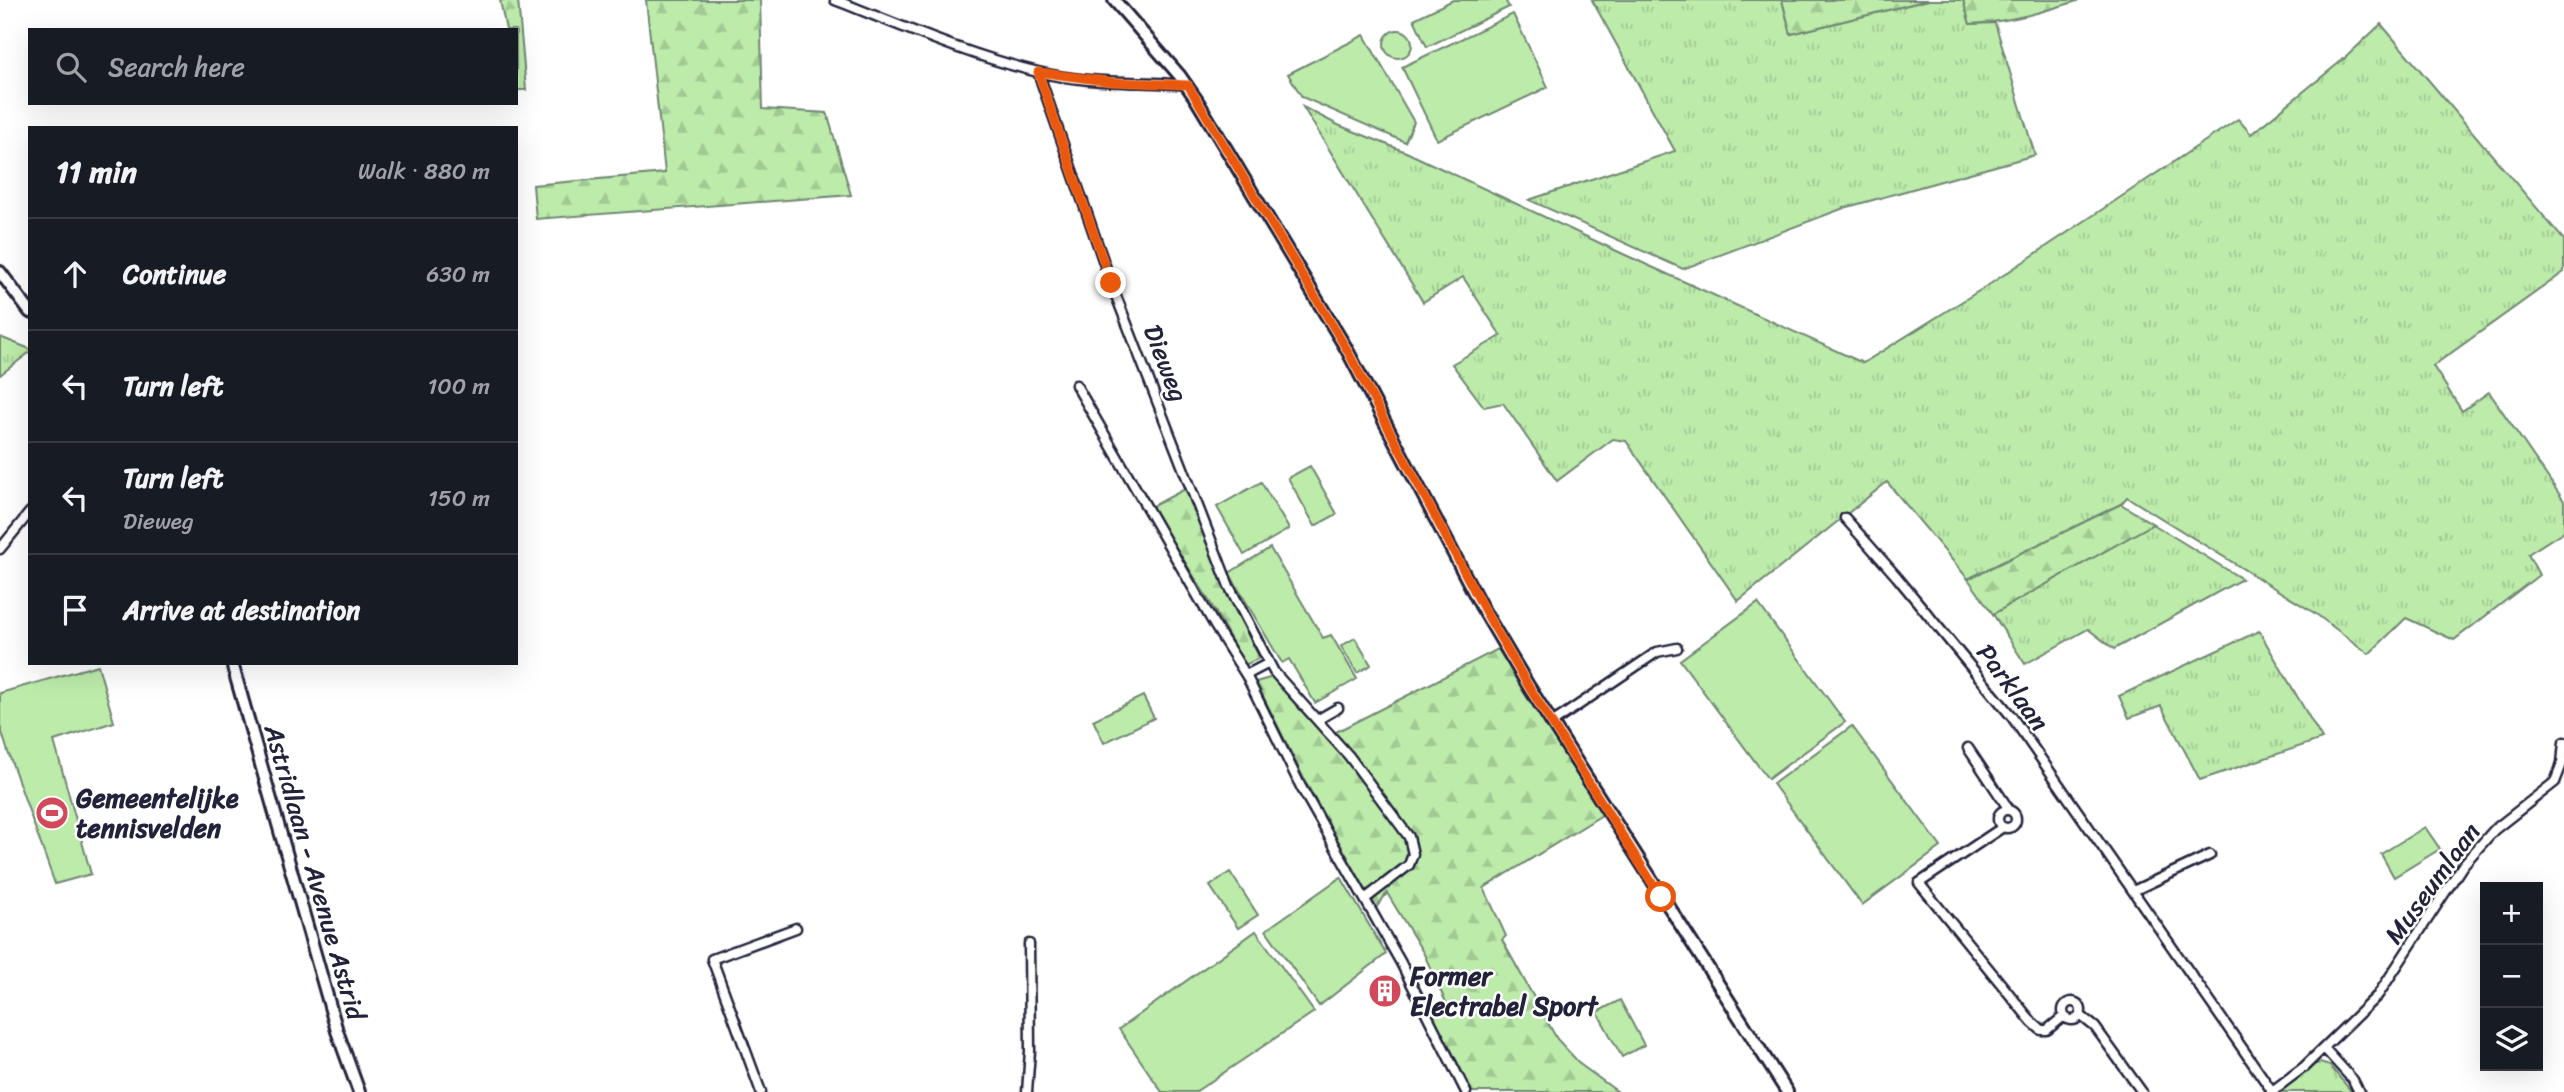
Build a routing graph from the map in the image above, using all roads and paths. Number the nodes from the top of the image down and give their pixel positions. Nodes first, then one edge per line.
1 (835, 0) edge
2 (1114, 0) edge
3 (1038, 72) junction
4 (1188, 85) junction
5 (0, 272) edge
6 (28, 309) edge
7 (1076, 385) dead end
8 (28, 514) edge
9 (1845, 518) dead end
10 (0, 549) edge
11 (1677, 648) dead end
12 (1269, 663) junction
13 (233, 665) edge
14 (1246, 675) junction
15 (1338, 708) dead end
16 (1317, 720) junction
17 (1552, 723) junction
18 (2564, 742) edge
19 (1968, 748) dead end
20 (2007, 810) junction
21 (2003, 827) junction
22 (2210, 855) dead end
23 (2133, 891) junction
24 (1365, 899) junction
25 (796, 928) dead end
26 (1029, 943) dead end
27 (2080, 1015) junction
28 (2064, 1016) junction
29 (2324, 1048) junction
30 (359, 1092) edge
31 (761, 1092) edge
32 (1027, 1092) edge
33 (1466, 1092) edge
34 (1787, 1092) edge
35 (2142, 1092) edge
36 (2272, 1092) edge
37 (2360, 1092) edge

1 - 3 street
2 - 4 street
3 - 4 street
3 - 12 street, Dieweg
4 - 17 street
5 - 6 street
7 - 14 street
8 - 10 street
9 - 23 street, Parklaan
11 - 17 street
12 - 14 street
12 - 16 street, Dieweg
13 - 30 street, Astridlaan - Avenue Astrid
14 - 24 street
15 - 16 street
16 - 24 street, Dieweg
17 - 34 street
18 - 29 street, Museumlaan
19 - 20 street
20 - 21 street
20 - 21 street
21 - 28 street
22 - 23 street
23 - 36 street, Parklaan
24 - 33 street
25 - 31 street
26 - 32 street
27 - 28 street
27 - 28 street
27 - 35 street
29 - 36 street, Museumlaan
29 - 37 street

